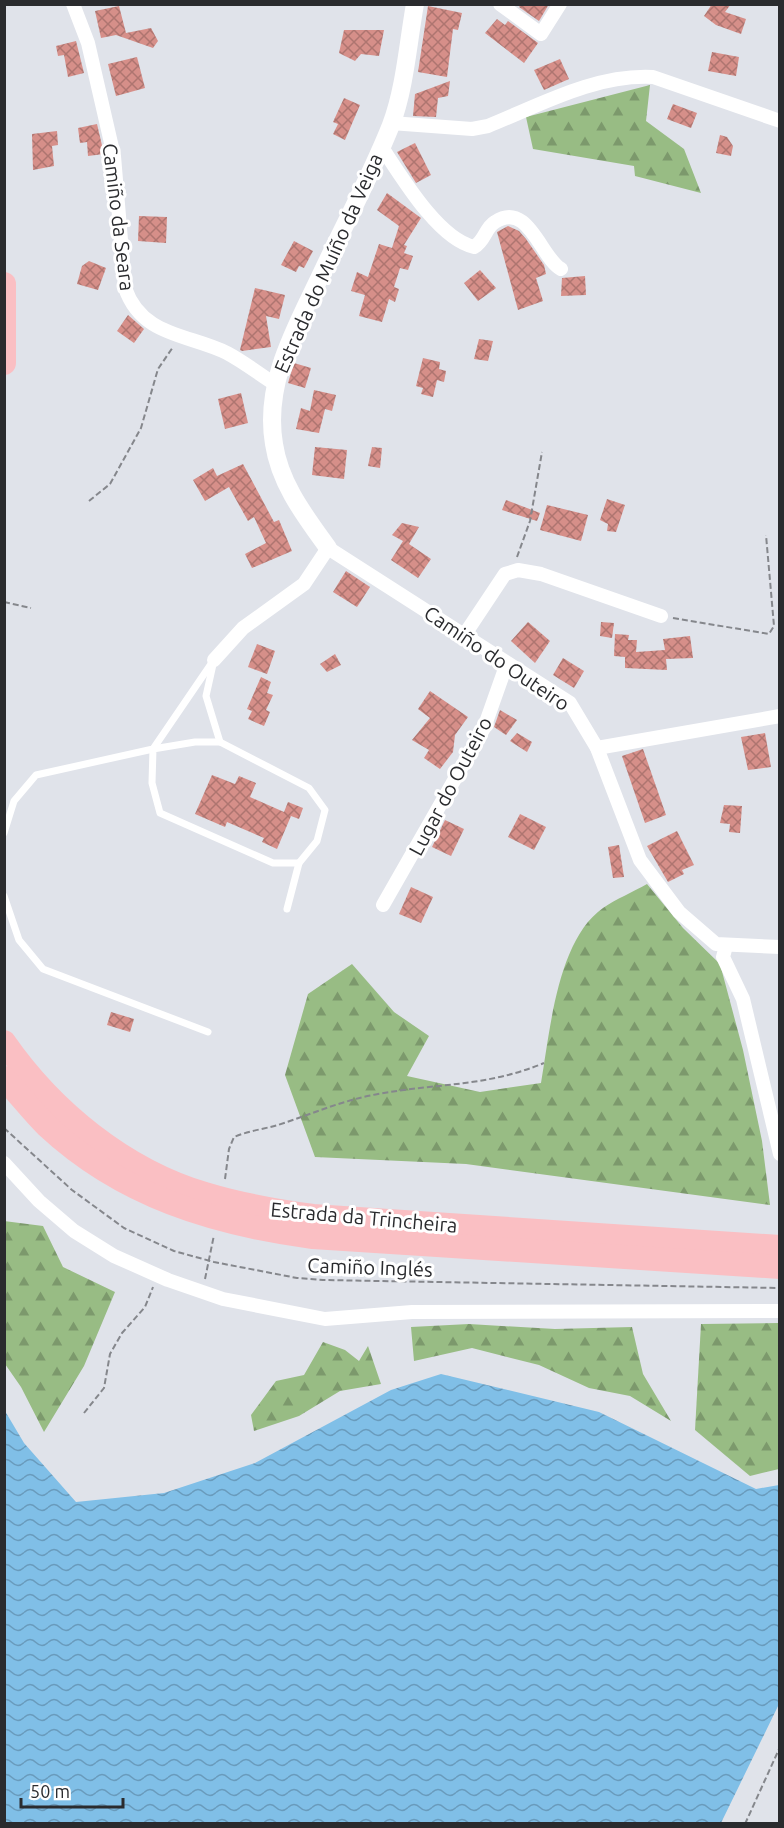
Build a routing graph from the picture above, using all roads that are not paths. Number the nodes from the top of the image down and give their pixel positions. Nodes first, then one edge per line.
1 (73, 4) edge
2 (415, 4) edge
3 (500, 4) edge
4 (560, 4) edge
5 (780, 121) edge
6 (391, 123) junction
7 (381, 146) junction
8 (561, 269) dead end
9 (4, 284) edge
10 (4, 363) edge
11 (275, 384) junction
12 (328, 548) junction
13 (661, 616) road end
14 (465, 634) junction
15 (214, 660) junction
16 (507, 663) junction
17 (780, 716) edge
18 (220, 742) junction
19 (597, 748) junction
20 (153, 749) junction
21 (4, 833) edge
22 (299, 863) junction
23 (4, 896) edge
24 (383, 905) dead end
25 (286, 909) dead end
26 (726, 946) junction
27 (780, 947) edge
28 (208, 1032) dead end
29 (4, 1042) edge
30 (4, 1078) edge
31 (780, 1154) edge
32 (4, 1163) edge
33 (780, 1247) edge
34 (780, 1267) edge
35 (780, 1311) edge

1 - 11 street, Camiño da Seara
2 - 6 street, Estrada do Muíño da Veiga
3 - 4 street
5 - 6 street
6 - 7 street, Estrada do Muíño da Veiga
7 - 8 street
7 - 11 street, Estrada do Muíño da Veiga
9 - 10 highway
11 - 12 street, Estrada do Muíño da Veiga
12 - 14 street, Camiño do Outeiro
12 - 15 street
13 - 14 street
14 - 16 street, Camiño do Outeiro
15 - 18 lane
15 - 20 lane
16 - 19 street, Camiño do Outeiro
16 - 24 street, Lugar do Outeiro
17 - 19 street
18 - 20 lane
18 - 22 lane
19 - 26 street, Camiño do Outeiro
20 - 21 lane
20 - 22 lane
22 - 25 lane
23 - 28 lane
26 - 27 street
26 - 31 street
29 - 33 highway, Estrada da Trincheira
30 - 34 highway, Estrada da Trincheira
32 - 35 street

